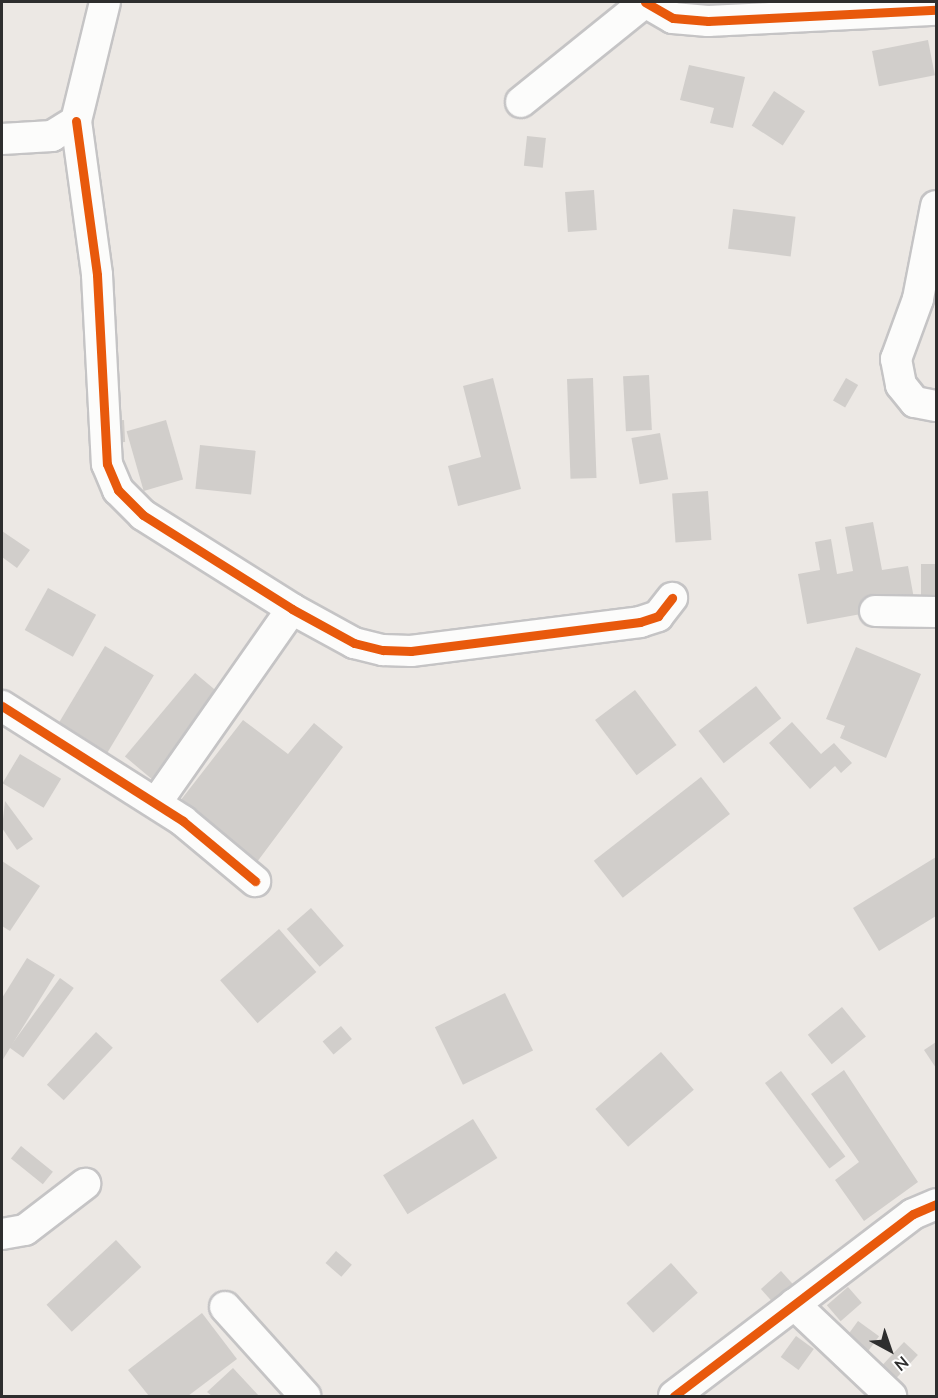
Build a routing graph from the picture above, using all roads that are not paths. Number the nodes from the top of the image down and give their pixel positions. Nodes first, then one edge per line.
1 (105, 2) edge
2 (645, 2) edge
3 (936, 10) edge
4 (521, 102) dead end
5 (76, 121) junction
6 (2, 139) edge
7 (936, 206) edge
8 (936, 406) edge
9 (672, 598) dead end
10 (292, 609) junction
11 (875, 611) dead end
12 (936, 612) edge
13 (4, 713) edge
14 (156, 803) junction
15 (255, 881) dead end
16 (86, 1184) dead end
17 (936, 1204) edge
18 (2, 1234) edge
19 (794, 1304) junction
20 (225, 1307) dead end
21 (305, 1396) edge
22 (674, 1396) edge
23 (891, 1396) edge

1 - 5 street
2 - 3 street
2 - 4 street
5 - 6 street
5 - 10 street
7 - 8 street
9 - 10 street
10 - 14 street
11 - 12 street
13 - 14 street
14 - 15 street
16 - 18 street
17 - 19 street
19 - 22 street
19 - 23 street
20 - 21 street

